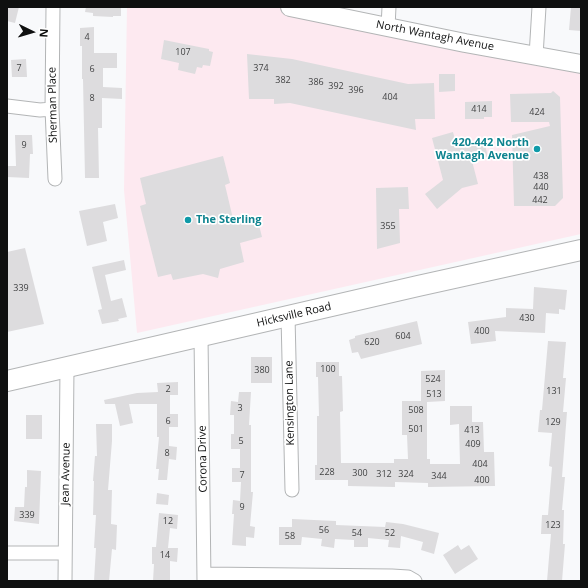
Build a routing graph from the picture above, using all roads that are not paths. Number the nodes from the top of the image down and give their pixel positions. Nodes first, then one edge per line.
1 (53, 7) edge
2 (290, 7) edge
3 (389, 7) edge
4 (539, 7) edge
5 (388, 27) junction
6 (536, 56) junction
7 (581, 64) edge
8 (7, 106) edge
9 (52, 109) junction
10 (55, 179) dead end
11 (581, 250) edge
12 (288, 316) junction
13 (201, 336) junction
14 (67, 367) junction
15 (7, 381) edge
16 (292, 490) dead end
17 (7, 553) edge
18 (65, 553) junction
19 (204, 578) edge
20 (65, 581) edge
21 (415, 581) edge

1 - 9 street, Sherman Place
2 - 5 main road, North Wantagh Avenue
3 - 5 street
4 - 6 street
5 - 6 main road, North Wantagh Avenue
6 - 7 main road, North Wantagh Avenue
8 - 9 street
9 - 10 street, Sherman Place
11 - 12 main road, Hicksville Road
12 - 13 main road, Hicksville Road
12 - 16 street, Kensington Lane
13 - 14 main road, Hicksville Road
13 - 19 street, Corona Drive
14 - 15 main road, Hicksville Road
14 - 18 street, Jean Avenue
17 - 18 street
18 - 20 street, Jean Avenue
19 - 21 street

